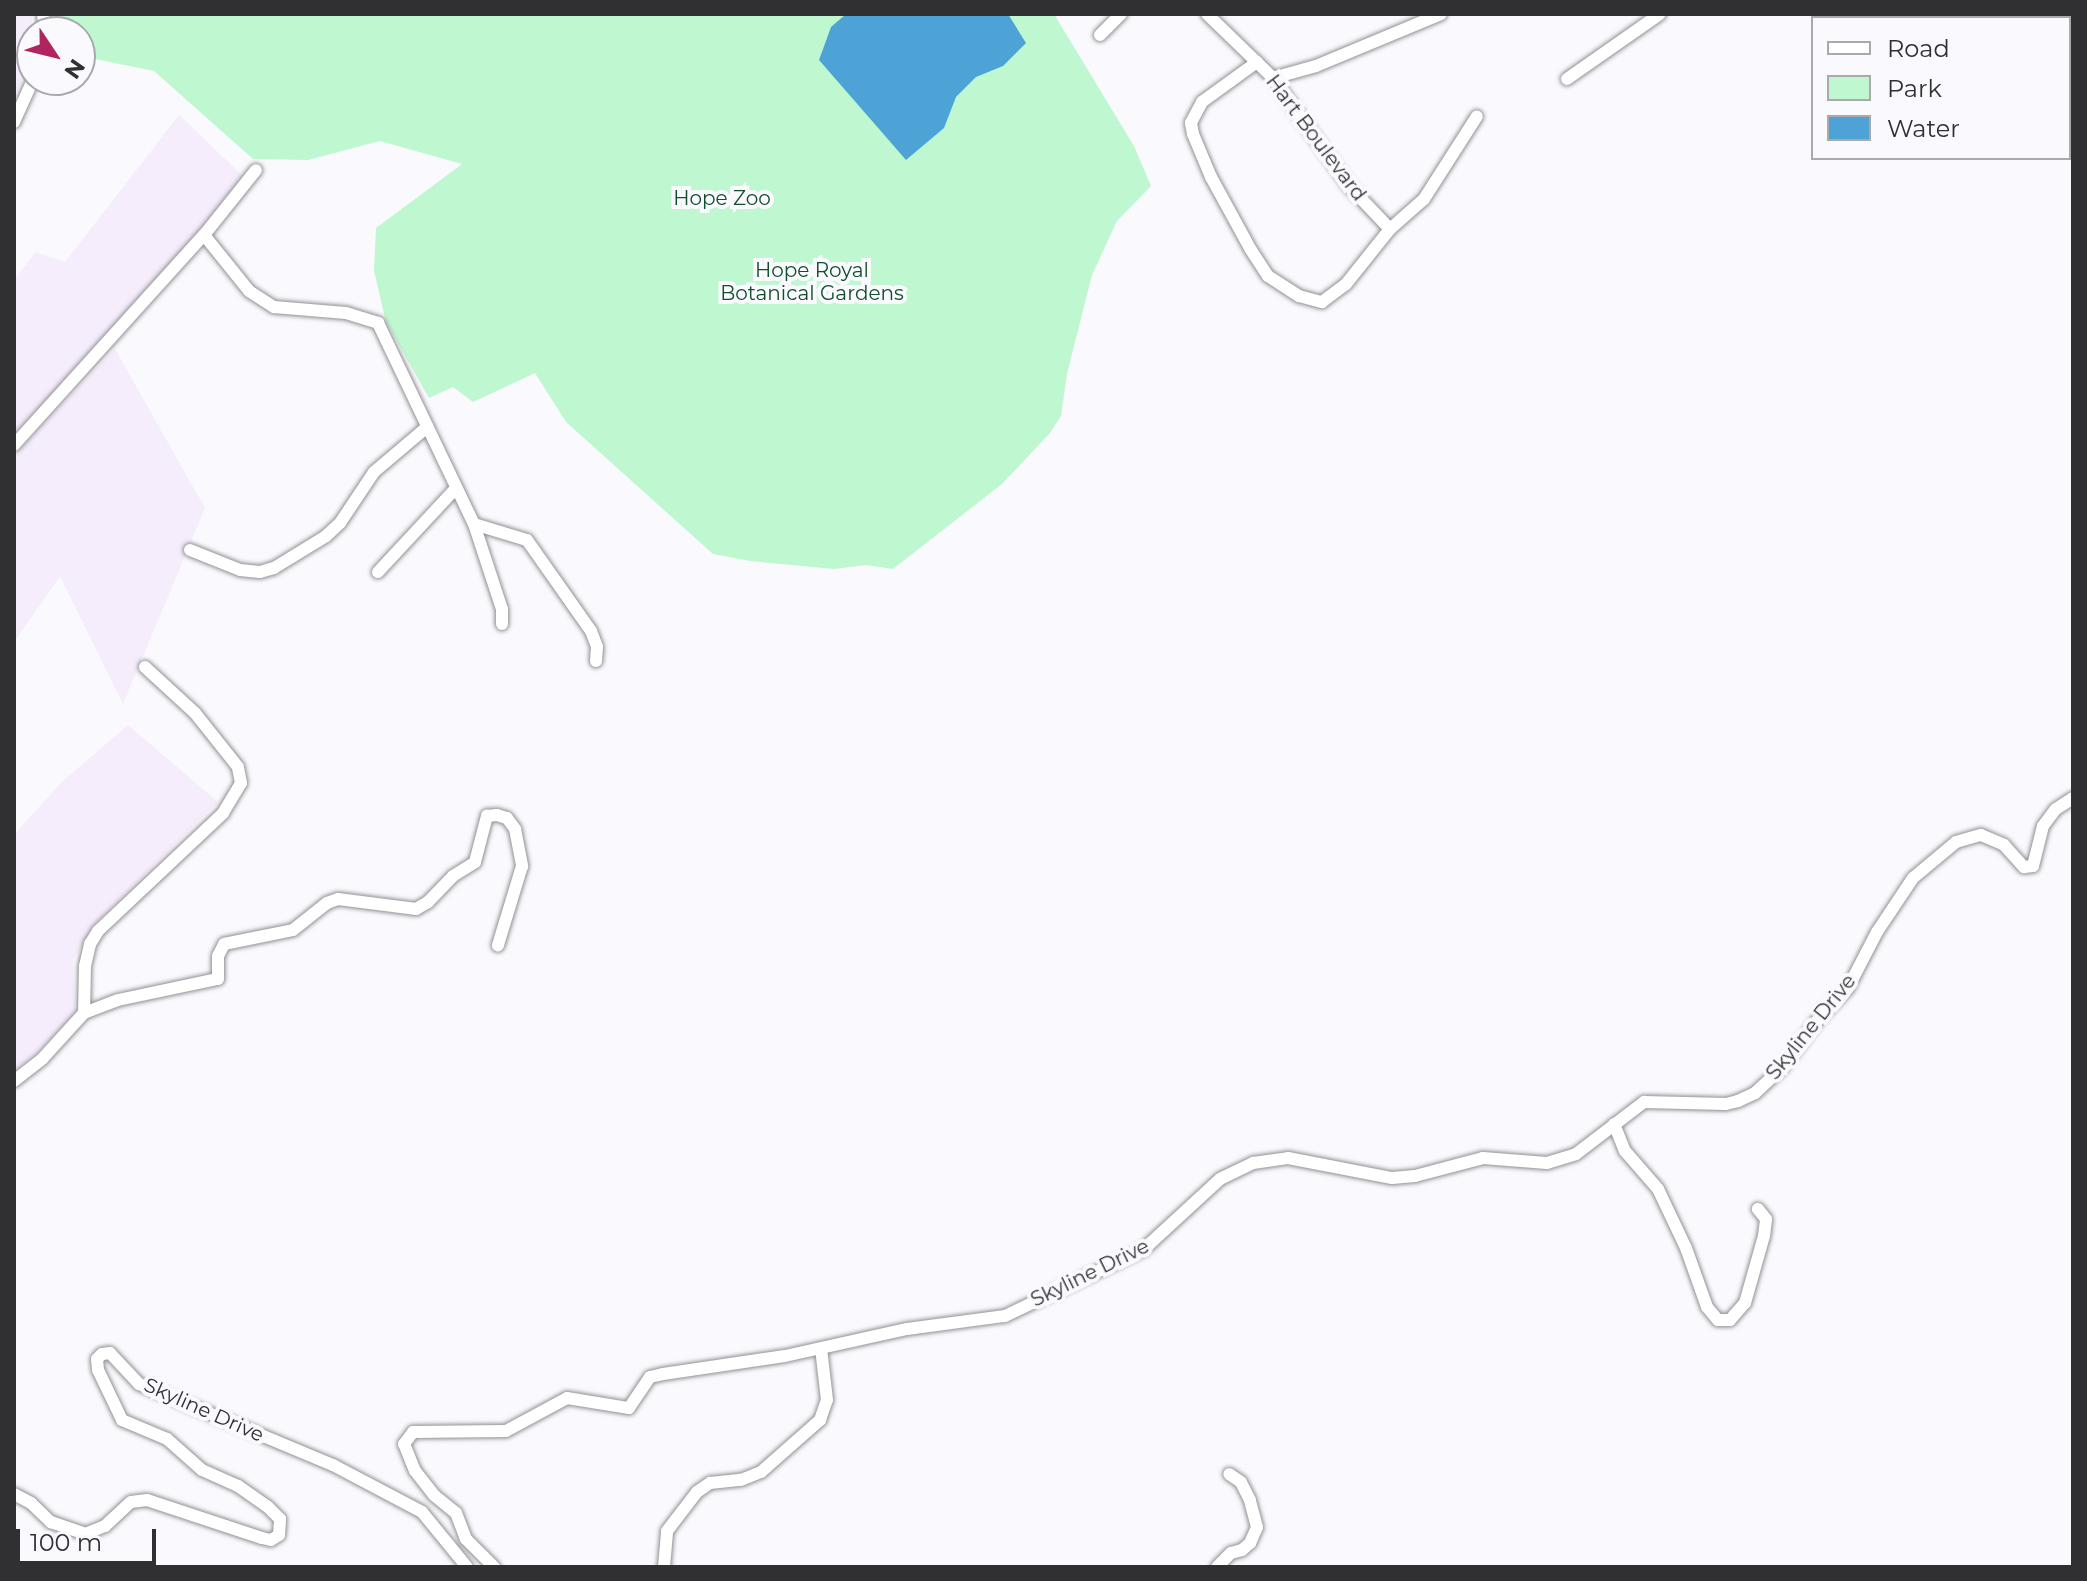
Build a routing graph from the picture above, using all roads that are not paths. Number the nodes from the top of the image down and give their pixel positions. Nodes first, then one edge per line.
1 (1121, 14) edge
2 (1207, 14) edge
3 (1441, 14) edge
4 (1660, 14) edge
5 (1100, 35) dead end
6 (1257, 62) junction
7 (1273, 78) junction
8 (1567, 79) dead end
9 (26, 96) edge
10 (1477, 116) dead end
11 (14, 122) edge
12 (256, 170) dead end
13 (1390, 229) junction
14 (204, 235) junction
15 (427, 427) junction
16 (14, 445) edge
17 (455, 489) junction
18 (474, 524) junction
19 (190, 550) dead end
20 (378, 572) dead end
21 (502, 624) dead end
22 (596, 661) dead end
23 (145, 667) dead end
24 (2073, 798) edge
25 (498, 945) dead end
26 (84, 1013) junction
27 (14, 1081) edge
28 (1614, 1124) junction
29 (1758, 1209) dead end
30 (821, 1348) junction
31 (1229, 1474) dead end
32 (14, 1494) edge
33 (467, 1567) edge
34 (494, 1567) edge
35 (664, 1567) edge
36 (1217, 1567) edge

1 - 5 street
2 - 6 street, Hart Boulevard
3 - 7 street
4 - 8 street
6 - 7 street, Hart Boulevard
6 - 13 street
7 - 13 street, Hart Boulevard
9 - 11 street
10 - 13 street
12 - 14 street
14 - 15 street
14 - 16 street
15 - 17 street
15 - 19 street
17 - 18 street
17 - 20 street
18 - 21 street
18 - 22 street
23 - 26 street
24 - 28 street, Skyline Drive
25 - 26 street
26 - 27 street
28 - 29 street
28 - 30 street, Skyline Drive
30 - 34 street, Skyline Drive
30 - 35 street
31 - 36 street
32 - 33 street, Skyline Drive

